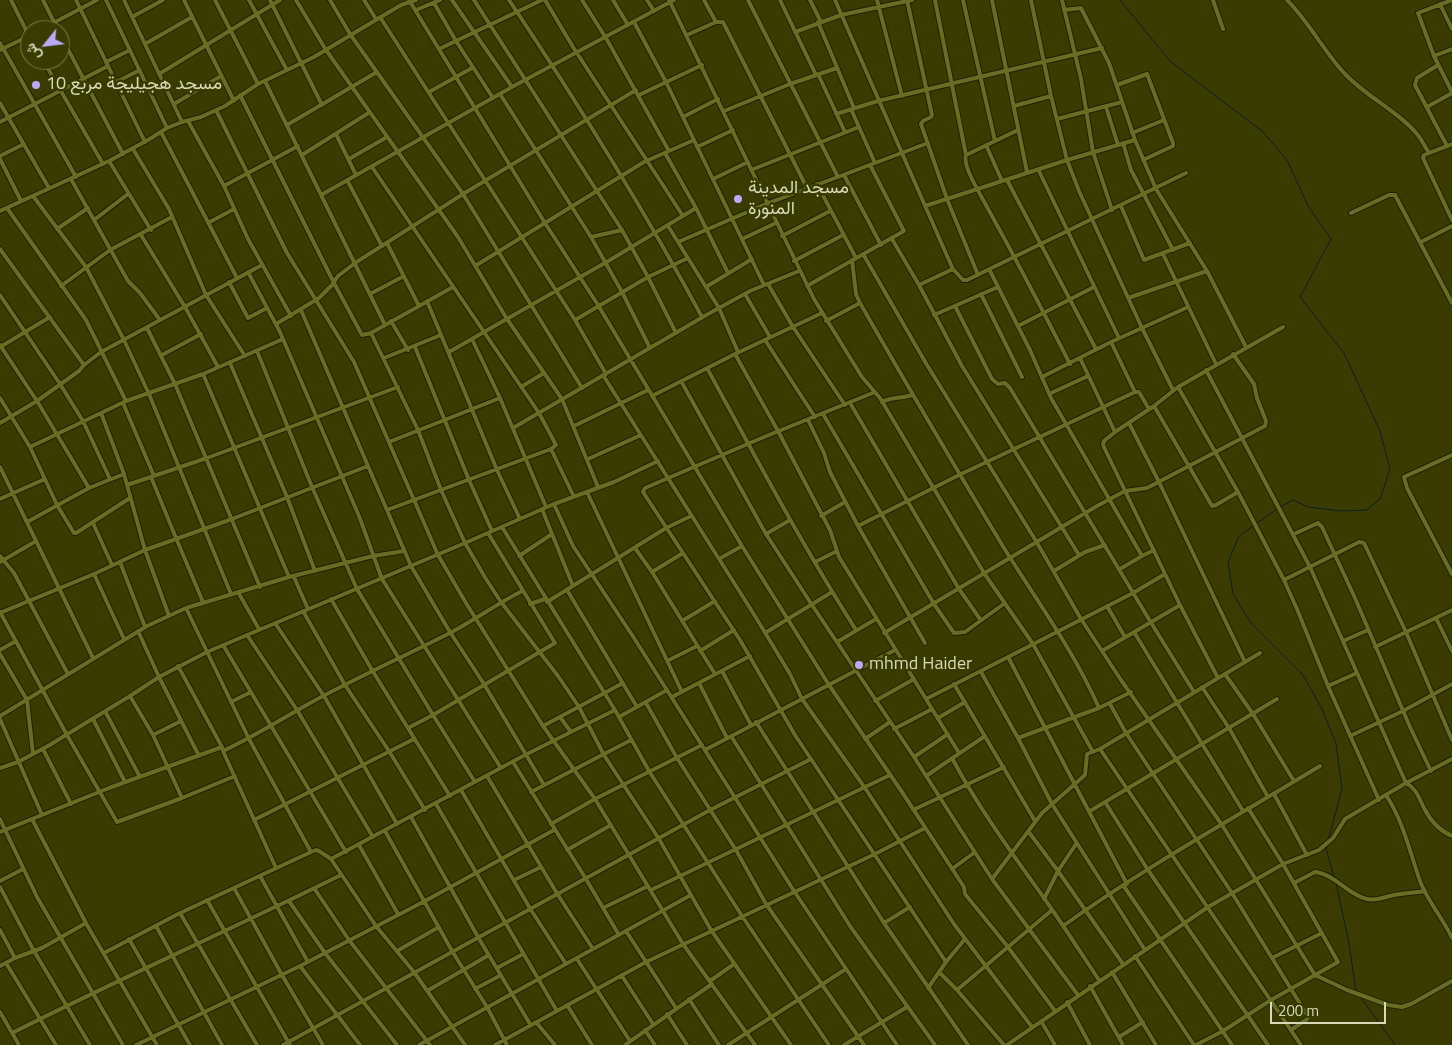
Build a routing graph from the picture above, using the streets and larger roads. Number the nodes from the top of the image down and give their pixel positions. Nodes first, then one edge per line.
1 (11, 0) edge
2 (43, 0) edge
3 (76, 0) edge
4 (97, 0) edge
5 (106, 0) edge
6 (124, 0) edge
7 (163, 0) edge
8 (184, 0) edge
9 (215, 0) edge
10 (249, 0) edge
11 (280, 0) edge
12 (296, 0) edge
13 (330, 0) edge
14 (371, 0) edge
15 (416, 0) edge
16 (440, 0) edge
17 (452, 0) edge
18 (474, 0) edge
19 (508, 0) edge
20 (544, 0) edge
21 (582, 0) edge
22 (613, 0) edge
23 (647, 0) edge
24 (704, 0) edge
25 (748, 0) edge
26 (780, 0) edge
27 (810, 0) edge
28 (835, 0) edge
29 (877, 0) edge
30 (909, 0) edge
31 (935, 0) edge
32 (963, 0) edge
33 (992, 0) edge
34 (1031, 0) edge
35 (1062, 0) edge
36 (1213, 0) edge
37 (1287, 0) edge
38 (1452, 0) edge
39 (365, 1) edge
40 (409, 1) edge
41 (671, 1) edge
42 (271, 2) edge
43 (434, 3) junction
44 (1440, 4) junction
45 (879, 6) junction
46 (80, 8) junction
47 (416, 10) junction
48 (1064, 10) junction
49 (654, 11) junction
50 (516, 12) junction
51 (841, 14) junction
52 (256, 15) junction
53 (132, 17) junction
54 (192, 17) junction
55 (378, 18) junction
56 (22, 20) edge
57 (53, 20) edge
58 (58, 20) edge
59 (634, 22) junction
60 (716, 22) junction
61 (820, 22) junction
62 (490, 25) junction
63 (628, 25) junction
64 (1223, 29) dead end
65 (1452, 29) edge
66 (231, 31) junction
67 (474, 32) junction
68 (795, 32) junction
69 (350, 34) junction
70 (687, 35) junction
71 (606, 38) junction
72 (20, 40) edge
73 (456, 41) junction
74 (0, 43) edge
75 (145, 44) junction
76 (206, 46) junction
77 (1102, 48) junction
78 (1, 49) edge
79 (439, 49) junction
80 (1452, 49) edge
81 (130, 50) junction
82 (326, 50) junction
83 (70, 53) edge
84 (576, 53) junction
85 (1075, 54) junction
86 (1434, 56) junction
87 (301, 62) junction
88 (1044, 62) junction
89 (107, 64) junction
90 (702, 65) junction
91 (1438, 65) junction
92 (552, 66) junction
93 (472, 68) junction
94 (837, 68) junction
95 (48, 70) edge
96 (140, 70) junction
97 (287, 70) junction
98 (1006, 71) junction
99 (377, 72) junction
100 (159, 74) junction
101 (817, 75) junction
102 (221, 76) junction
103 (456, 77) junction
104 (980, 77) junction
105 (84, 79) junction
106 (525, 80) junction
107 (265, 81) junction
108 (116, 82) junction
109 (666, 82) junction
110 (258, 84) junction
111 (790, 84) junction
112 (952, 84) junction
113 (1117, 85) junction
114 (352, 87) junction
115 (512, 88) junction
116 (636, 90) junction
117 (927, 90) junction
118 (60, 91) junction
119 (429, 92) junction
120 (1452, 93) edge
121 (500, 94) junction
122 (240, 95) junction
123 (639, 95) junction
124 (761, 96) junction
125 (902, 96) junction
126 (1051, 96) junction
127 (493, 98) junction
128 (718, 99) junction
129 (234, 101) junction
130 (878, 101) junction
131 (1122, 102) junction
132 (0, 103) edge
133 (34, 104) junction
134 (174, 104) junction
135 (610, 104) junction
136 (322, 105) junction
137 (1014, 106) junction
138 (1106, 106) junction
139 (1427, 107) junction
140 (475, 108) junction
141 (853, 109) junction
142 (216, 110) junction
143 (724, 111) junction
144 (1086, 111) junction
145 (370, 112) junction
146 (836, 114) junction
147 (682, 117) junction
148 (9, 118) junction
149 (586, 119) junction
150 (1056, 119) junction
151 (188, 120) junction
152 (1164, 120) junction
153 (0, 122) edge
154 (182, 122) junction
155 (449, 123) junction
156 (287, 125) junction
157 (859, 127) junction
158 (167, 128) junction
159 (733, 130) junction
160 (1018, 130) junction
161 (161, 132) junction
162 (845, 132) junction
163 (1132, 133) junction
164 (336, 134) junction
165 (560, 135) junction
166 (387, 137) junction
167 (422, 138) junction
168 (694, 140) junction
169 (1135, 140) junction
170 (820, 141) junction
171 (995, 141) junction
172 (145, 142) junction
173 (928, 143) junction
174 (1123, 143) junction
175 (24, 144) junction
176 (1452, 144) edge
177 (986, 145) junction
178 (1118, 145) junction
179 (298, 146) junction
180 (1447, 146) junction
181 (697, 147) junction
182 (133, 149) junction
183 (536, 150) junction
184 (398, 152) junction
185 (667, 152) junction
186 (1093, 152) junction
187 (902, 153) junction
188 (123, 154) junction
189 (302, 154) junction
190 (789, 154) junction
191 (1429, 154) junction
192 (966, 155) junction
193 (0, 158) edge
194 (272, 159) junction
195 (349, 159) junction
196 (1067, 160) junction
197 (1143, 160) junction
198 (109, 161) junction
199 (647, 161) junction
200 (748, 162) junction
201 (103, 164) junction
202 (873, 164) junction
203 (372, 166) junction
204 (510, 166) junction
205 (1038, 169) junction
206 (751, 170) junction
207 (1027, 172) junction
208 (1186, 173) dead end
209 (247, 174) junction
210 (356, 175) junction
211 (844, 175) junction
212 (622, 176) junction
213 (838, 177) junction
214 (74, 178) junction
215 (713, 179) junction
216 (347, 180) junction
217 (1007, 180) junction
218 (1002, 181) junction
219 (485, 182) junction
220 (817, 184) junction
221 (224, 186) junction
222 (49, 188) junction
223 (807, 188) junction
224 (978, 189) junction
225 (1156, 189) junction
226 (597, 191) junction
227 (128, 194) junction
228 (322, 194) junction
229 (463, 194) junction
230 (1145, 194) junction
231 (33, 196) junction
232 (947, 199) junction
233 (21, 201) junction
234 (766, 204) junction
235 (925, 206) junction
236 (1121, 206) junction
237 (572, 207) junction
238 (7, 208) junction
239 (88, 208) junction
240 (696, 208) junction
241 (234, 209) junction
242 (439, 210) junction
243 (1112, 210) junction
244 (0, 211) edge
245 (830, 211) junction
246 (1351, 213) dead end
247 (683, 216) junction
248 (172, 217) junction
249 (732, 218) junction
250 (94, 220) junction
251 (1092, 220) junction
252 (1452, 220) edge
253 (208, 223) junction
254 (545, 223) junction
255 (776, 224) junction
256 (413, 226) junction
257 (668, 226) junction
258 (1452, 226) edge
259 (57, 229) junction
260 (706, 229) junction
261 (151, 230) junction
262 (622, 230) junction
263 (1068, 232) junction
264 (656, 233) junction
265 (141, 235) junction
266 (843, 235) junction
267 (782, 236) junction
268 (591, 237) junction
269 (521, 238) junction
270 (742, 239) junction
271 (892, 239) junction
272 (678, 242) junction
273 (1421, 242) junction
274 (387, 243) junction
275 (1190, 243) junction
276 (1042, 244) junction
277 (881, 245) junction
278 (382, 246) junction
279 (632, 247) junction
280 (0, 249) edge
281 (110, 250) junction
282 (1174, 250) junction
283 (499, 251) junction
284 (863, 254) junction
285 (1163, 254) junction
286 (1015, 257) junction
287 (688, 258) junction
288 (752, 259) junction
289 (854, 259) junction
290 (794, 261) junction
291 (606, 262) junction
292 (355, 263) junction
293 (674, 265) junction
294 (262, 266) junction
295 (475, 266) junction
296 (86, 267) junction
297 (953, 269) junction
298 (989, 269) junction
299 (799, 271) junction
300 (1207, 271) junction
301 (248, 272) junction
302 (728, 273) junction
303 (978, 275) junction
304 (404, 276) junction
305 (579, 277) junction
306 (648, 277) junction
307 (237, 278) junction
308 (230, 282) junction
309 (1176, 282) junction
310 (334, 283) junction
311 (766, 285) junction
312 (919, 285) junction
313 (61, 286) junction
314 (806, 286) junction
315 (453, 287) junction
316 (706, 287) junction
317 (998, 287) junction
318 (1094, 287) junction
319 (555, 291) junction
320 (622, 292) junction
321 (370, 294) junction
322 (745, 294) junction
323 (981, 294) junction
324 (0, 295) edge
325 (206, 295) junction
326 (1128, 298) junction
327 (1069, 300) junction
328 (315, 301) junction
329 (427, 301) junction
330 (860, 303) junction
331 (1452, 303) edge
332 (532, 305) junction
333 (419, 306) junction
334 (598, 306) junction
335 (955, 306) junction
336 (185, 307) junction
337 (1188, 307) junction
338 (267, 308) junction
339 (719, 308) junction
340 (301, 310) junction
341 (1044, 312) junction
342 (822, 313) junction
343 (934, 315) junction
344 (291, 316) junction
345 (50, 317) junction
346 (702, 317) junction
347 (507, 319) junction
348 (160, 320) junction
349 (575, 320) junction
350 (826, 320) junction
351 (391, 321) junction
352 (276, 324) junction
353 (385, 325) junction
354 (1018, 326) junction
355 (793, 327) junction
356 (147, 328) junction
357 (1142, 328) junction
358 (1283, 328) dead end
359 (26, 332) junction
360 (484, 332) junction
361 (371, 333) junction
362 (676, 333) junction
363 (200, 334) junction
364 (441, 336) junction
365 (770, 337) junction
366 (1119, 338) junction
367 (283, 339) junction
368 (472, 339) junction
369 (124, 340) junction
370 (764, 340) junction
371 (1111, 342) junction
372 (0, 346) edge
373 (415, 347) junction
374 (1246, 347) junction
375 (650, 348) junction
376 (408, 350) junction
377 (1096, 350) junction
378 (257, 351) junction
379 (101, 352) junction
380 (449, 352) junction
381 (737, 353) junction
382 (1233, 354) junction
383 (162, 355) junction
384 (246, 356) junction
385 (384, 358) junction
386 (1080, 358) junction
387 (630, 360) junction
388 (230, 362) junction
389 (1070, 364) junction
390 (1216, 364) junction
391 (84, 365) junction
392 (218, 367) junction
393 (707, 368) junction
394 (1206, 370) junction
395 (544, 373) junction
396 (203, 374) junction
397 (604, 375) junction
398 (1088, 376) junction
399 (1022, 377) dead end
400 (1042, 377) junction
401 (681, 381) junction
402 (60, 384) junction
403 (175, 384) junction
404 (398, 387) junction
405 (521, 387) junction
406 (582, 388) junction
407 (1176, 388) junction
408 (648, 390) junction
409 (875, 392) junction
410 (1135, 392) junction
411 (149, 394) junction
412 (1049, 394) junction
413 (912, 395) junction
414 (652, 396) junction
415 (0, 398) edge
416 (370, 398) junction
417 (500, 398) junction
418 (562, 399) junction
419 (37, 401) junction
420 (124, 402) junction
421 (882, 402) junction
422 (622, 404) junction
423 (847, 404) junction
424 (1154, 406) junction
425 (344, 407) junction
426 (1102, 407) junction
427 (472, 408) junction
428 (1149, 409) junction
429 (101, 413) junction
430 (539, 413) junction
431 (823, 414) junction
432 (12, 416) junction
433 (815, 417) junction
434 (316, 418) junction
435 (444, 419) junction
436 (808, 420) junction
437 (83, 421) junction
438 (0, 423) edge
439 (1129, 423) junction
440 (1065, 424) junction
441 (574, 426) junction
442 (288, 428) junction
443 (513, 428) junction
444 (418, 430) junction
445 (778, 431) junction
446 (1115, 432) junction
447 (56, 434) junction
448 (641, 435) junction
449 (1040, 436) junction
450 (262, 438) junction
451 (1243, 439) junction
452 (389, 442) junction
453 (748, 444) junction
454 (30, 447) junction
455 (234, 448) junction
456 (551, 449) junction
457 (1013, 449) junction
458 (1216, 453) junction
459 (722, 455) junction
460 (1452, 455) edge
461 (207, 458) junction
462 (526, 459) junction
463 (588, 459) junction
464 (658, 462) junction
465 (986, 462) junction
466 (368, 466) junction
467 (0, 467) edge
468 (180, 467) junction
469 (1189, 467) junction
470 (694, 468) junction
471 (497, 470) junction
472 (124, 474) junction
473 (959, 475) junction
474 (153, 476) junction
475 (342, 476) junction
476 (668, 478) junction
477 (45, 479) junction
478 (110, 479) junction
479 (469, 480) junction
480 (1159, 482) junction
481 (127, 485) junction
482 (312, 487) junction
483 (598, 487) junction
484 (934, 487) junction
485 (90, 488) junction
486 (442, 490) junction
487 (1125, 491) junction
488 (13, 492) junction
489 (588, 492) junction
490 (1238, 492) junction
491 (287, 497) junction
492 (574, 497) junction
493 (130, 498) junction
494 (0, 499) edge
495 (1110, 499) junction
496 (414, 500) junction
497 (908, 501) junction
498 (845, 502) junction
499 (554, 504) junction
500 (57, 505) junction
501 (260, 508) junction
502 (544, 508) junction
503 (387, 510) junction
504 (1086, 513) junction
505 (881, 515) junction
506 (691, 516) junction
507 (822, 516) junction
508 (232, 519) junction
509 (520, 519) junction
510 (790, 520) junction
511 (27, 522) junction
512 (93, 523) junction
513 (858, 526) junction
514 (1061, 526) junction
515 (502, 527) junction
516 (666, 528) junction
517 (205, 529) junction
518 (490, 532) junction
519 (552, 534) junction
520 (766, 534) junction
521 (1294, 534) junction
522 (176, 538) junction
523 (36, 541) junction
524 (1036, 541) junction
525 (465, 543) junction
526 (1105, 545) junction
527 (742, 546) junction
528 (636, 548) junction
529 (145, 550) junction
530 (837, 550) junction
531 (1154, 550) junction
532 (404, 551) junction
533 (683, 553) junction
534 (438, 555) junction
535 (1334, 555) junction
536 (0, 556) edge
537 (374, 556) junction
538 (519, 556) junction
539 (1079, 556) junction
540 (1142, 556) junction
541 (1010, 557) junction
542 (618, 559) junction
543 (719, 559) junction
544 (2, 561) edge
545 (120, 562) junction
546 (814, 562) junction
547 (346, 564) junction
548 (112, 565) junction
549 (411, 566) junction
550 (1310, 567) junction
551 (1120, 569) junction
552 (316, 571) junction
553 (1054, 571) junction
554 (652, 572) junction
555 (984, 573) junction
556 (94, 574) junction
557 (592, 574) junction
558 (1165, 574) junction
559 (1452, 574) edge
560 (291, 577) junction
561 (382, 578) junction
562 (1284, 580) junction
563 (573, 586) junction
564 (260, 587) junction
565 (58, 588) junction
566 (357, 589) junction
567 (959, 589) junction
568 (567, 590) junction
569 (522, 591) junction
570 (238, 592) junction
571 (832, 592) junction
572 (1133, 593) junction
573 (231, 594) junction
574 (331, 600) junction
575 (29, 601) junction
576 (546, 601) junction
577 (715, 601) junction
578 (203, 602) junction
579 (501, 602) junction
580 (1005, 603) junction
581 (530, 604) junction
582 (934, 604) junction
583 (812, 605) junction
584 (1180, 605) junction
585 (1107, 606) junction
586 (186, 608) junction
587 (308, 609) junction
588 (1452, 610) edge
589 (303, 611) junction
590 (0, 612) edge
591 (169, 616) junction
592 (476, 617) junction
593 (909, 618) junction
594 (1436, 618) junction
595 (788, 619) junction
596 (876, 619) junction
597 (980, 619) junction
598 (1081, 619) junction
599 (682, 621) junction
600 (1150, 621) junction
601 (275, 623) junction
602 (145, 627) junction
603 (259, 630) junction
604 (734, 630) junction
605 (856, 630) junction
606 (1057, 630) junction
607 (1368, 630) junction
608 (138, 631) junction
609 (450, 632) junction
610 (1134, 632) junction
611 (1406, 632) junction
612 (884, 633) junction
613 (765, 634) junction
614 (247, 635) junction
615 (1125, 637) junction
616 (124, 639) junction
617 (16, 641) junction
618 (1343, 641) junction
619 (836, 642) junction
620 (925, 643) dead end
621 (1033, 644) junction
622 (423, 645) junction
623 (222, 646) junction
624 (697, 646) junction
625 (1375, 647) junction
626 (0, 650) edge
627 (895, 650) junction
628 (700, 651) junction
629 (1102, 651) junction
630 (1452, 651) edge
631 (207, 652) junction
632 (538, 653) junction
633 (1260, 653) dead end
634 (0, 654) edge
635 (750, 656) junction
636 (1008, 657) junction
637 (93, 658) junction
638 (398, 658) junction
639 (667, 661) junction
640 (1245, 662) junction
641 (178, 666) junction
642 (372, 670) junction
643 (508, 670) junction
644 (856, 670) junction
645 (722, 671) junction
646 (981, 672) junction
647 (1357, 673) junction
648 (68, 674) junction
649 (715, 674) junction
650 (1225, 674) junction
651 (159, 677) junction
652 (1218, 678) junction
653 (914, 679) junction
654 (623, 683) junction
655 (699, 683) junction
656 (484, 684) junction
657 (954, 684) junction
658 (1452, 684) edge
659 (345, 685) junction
660 (829, 685) junction
661 (1328, 686) junction
662 (1202, 687) junction
663 (43, 690) junction
664 (667, 690) junction
665 (251, 692) junction
666 (682, 692) junction
667 (1131, 692) junction
668 (1194, 692) junction
669 (604, 693) junction
670 (1432, 695) junction
671 (130, 696) junction
672 (324, 696) junction
673 (672, 697) junction
674 (802, 699) junction
675 (926, 699) junction
676 (1277, 699) dead end
677 (27, 700) junction
678 (459, 700) junction
679 (875, 701) junction
680 (231, 702) junction
681 (646, 702) junction
682 (964, 702) junction
683 (1176, 702) junction
684 (1110, 704) junction
685 (579, 707) junction
686 (637, 707) junction
687 (1099, 708) junction
688 (932, 709) junction
689 (297, 710) junction
690 (615, 710) junction
691 (780, 710) junction
692 (105, 711) junction
693 (1403, 711) junction
694 (1253, 714) junction
695 (433, 715) junction
696 (560, 717) junction
697 (618, 717) junction
698 (0, 718) edge
699 (938, 718) junction
700 (1075, 718) junction
701 (92, 719) junction
702 (1149, 719) junction
703 (181, 721) junction
704 (756, 722) junction
705 (890, 722) junction
706 (1378, 722) junction
707 (588, 723) junction
708 (271, 725) junction
709 (751, 725) junction
710 (543, 726) junction
711 (408, 728) junction
712 (1047, 728) junction
713 (1229, 728) junction
714 (894, 729) junction
715 (571, 732) junction
716 (1126, 733) junction
717 (948, 734) junction
718 (67, 735) junction
719 (153, 735) junction
720 (985, 736) junction
721 (1350, 736) junction
722 (729, 737) junction
723 (1018, 738) junction
724 (249, 739) junction
725 (414, 739) junction
726 (631, 740) junction
727 (865, 740) junction
728 (1452, 740) edge
729 (553, 741) junction
730 (1203, 744) junction
731 (702, 745) junction
732 (43, 749) junction
733 (222, 749) junction
734 (1100, 749) junction
735 (705, 750) junction
736 (389, 751) junction
737 (1093, 752) junction
738 (959, 753) junction
739 (33, 754) junction
740 (525, 755) junction
741 (604, 755) junction
742 (199, 756) junction
743 (914, 757) junction
744 (676, 758) junction
745 (952, 758) junction
746 (811, 759) junction
747 (1177, 759) junction
748 (1452, 759) edge
749 (18, 762) junction
750 (513, 762) junction
751 (363, 764) junction
752 (1320, 766) dead end
753 (167, 767) junction
754 (1004, 767) junction
755 (0, 768) edge
756 (501, 768) junction
757 (574, 770) junction
758 (649, 771) junction
759 (787, 771) junction
760 (1431, 771) junction
761 (1152, 774) junction
762 (890, 775) junction
763 (235, 776) junction
764 (487, 776) junction
765 (926, 776) junction
766 (140, 777) junction
767 (337, 778) junction
768 (1294, 781) junction
769 (125, 782) junction
770 (475, 782) junction
771 (1406, 783) junction
772 (762, 784) junction
773 (966, 784) junction
774 (1076, 784) junction
775 (544, 785) junction
776 (623, 785) junction
777 (865, 788) junction
778 (1129, 789) junction
779 (462, 790) junction
780 (311, 791) junction
781 (99, 792) junction
782 (531, 792) junction
783 (1274, 794) junction
784 (450, 796) junction
785 (1386, 796) junction
786 (735, 797) junction
787 (939, 797) junction
788 (1268, 797) junction
789 (182, 798) junction
790 (595, 799) junction
791 (839, 800) junction
792 (1379, 800) junction
793 (1105, 802) junction
794 (70, 804) junction
795 (436, 804) junction
796 (1052, 804) junction
797 (284, 806) junction
798 (1248, 808) junction
799 (425, 810) junction
800 (710, 810) junction
801 (913, 810) junction
802 (1090, 811) junction
803 (1243, 811) junction
804 (814, 813) junction
805 (42, 815) junction
806 (411, 817) junction
807 (0, 819) edge
808 (32, 819) junction
809 (254, 820) junction
810 (1035, 821) junction
811 (397, 824) junction
812 (551, 824) junction
813 (684, 824) junction
814 (611, 825) junction
815 (788, 825) junction
816 (1222, 825) junction
817 (925, 828) junction
818 (385, 830) junction
819 (554, 830) junction
820 (2, 831) edge
821 (1028, 831) junction
822 (1452, 836) edge
823 (373, 837) junction
824 (762, 837) junction
825 (659, 839) junction
826 (1197, 840) junction
827 (900, 842) junction
828 (1076, 844) junction
829 (359, 845) junction
830 (528, 845) junction
831 (568, 850) junction
832 (736, 850) junction
833 (311, 852) junction
834 (346, 852) junction
835 (975, 852) junction
836 (875, 854) junction
837 (1012, 854) junction
838 (1173, 854) junction
839 (1306, 855) junction
840 (629, 856) junction
841 (331, 859) junction
842 (502, 859) junction
843 (709, 862) junction
844 (1283, 864) junction
845 (848, 866) junction
846 (541, 867) junction
847 (23, 868) junction
848 (276, 868) junction
849 (952, 869) junction
850 (1148, 870) junction
851 (1058, 871) junction
852 (477, 872) junction
853 (341, 875) junction
854 (260, 876) junction
855 (680, 876) junction
856 (821, 878) junction
857 (1255, 878) junction
858 (586, 879) junction
859 (992, 879) junction
860 (514, 880) junction
861 (0, 881) edge
862 (1294, 882) junction
863 (1125, 884) junction
864 (648, 886) junction
865 (0, 887) edge
866 (450, 887) junction
867 (234, 888) junction
868 (314, 888) junction
869 (651, 890) junction
870 (794, 891) junction
871 (1425, 891) junction
872 (1232, 893) junction
873 (1109, 894) junction
874 (558, 895) junction
875 (691, 895) junction
876 (1044, 899) junction
877 (207, 900) junction
878 (289, 901) junction
879 (425, 901) junction
880 (766, 904) junction
881 (277, 907) junction
882 (910, 907) junction
883 (1208, 907) junction
884 (603, 908) junction
885 (531, 910) junction
886 (1052, 910) junction
887 (1085, 910) junction
888 (663, 911) junction
889 (180, 913) junction
890 (398, 914) junction
891 (742, 916) junction
892 (251, 920) junction
893 (86, 923) junction
894 (506, 923) junction
895 (884, 923) junction
896 (1184, 923) junction
897 (156, 926) junction
898 (376, 926) junction
899 (1063, 926) junction
900 (439, 927) junction
901 (1028, 928) junction
902 (0, 930) edge
903 (711, 930) junction
904 (626, 931) junction
905 (224, 932) junction
906 (1322, 933) junction
907 (619, 935) junction
908 (60, 937) junction
909 (478, 937) junction
910 (1452, 938) edge
911 (129, 939) junction
912 (964, 939) junction
913 (349, 940) junction
914 (1159, 940) junction
915 (198, 944) junction
916 (683, 944) junction
917 (1297, 945) junction
918 (1008, 947) junction
919 (593, 949) junction
920 (1145, 950) junction
921 (34, 951) junction
922 (397, 951) junction
923 (452, 952) junction
924 (104, 953) junction
925 (325, 953) junction
926 (523, 954) junction
927 (489, 955) junction
928 (172, 956) junction
929 (1135, 956) junction
930 (15, 958) junction
931 (1272, 958) junction
932 (577, 959) junction
933 (308, 962) junction
934 (646, 962) junction
935 (946, 962) junction
936 (6, 963) junction
937 (566, 964) junction
938 (734, 964) junction
939 (1123, 964) junction
940 (0, 966) edge
941 (300, 966) junction
942 (985, 966) junction
943 (497, 968) junction
944 (146, 969) junction
945 (846, 969) junction
946 (463, 970) junction
947 (414, 972) junction
948 (939, 972) junction
949 (1112, 972) junction
950 (1315, 975) junction
951 (282, 976) junction
952 (501, 976) junction
953 (622, 976) junction
954 (537, 979) junction
955 (1099, 980) junction
956 (1452, 981) edge
957 (120, 982) junction
958 (711, 982) junction
959 (821, 984) junction
960 (1090, 986) junction
961 (386, 987) junction
962 (256, 988) junction
963 (928, 988) junction
964 (1292, 988) junction
965 (476, 989) junction
966 (596, 989) junction
967 (957, 990) junction
968 (427, 991) junction
969 (511, 993) junction
970 (93, 994) junction
971 (1078, 994) junction
972 (689, 999) junction
973 (230, 1000) junction
974 (363, 1000) junction
975 (797, 1000) junction
976 (1271, 1000) junction
977 (1067, 1002) junction
978 (567, 1005) junction
979 (67, 1006) junction
980 (487, 1007) junction
981 (907, 1007) junction
982 (676, 1008) junction
983 (556, 1011) junction
984 (1054, 1011) junction
985 (0, 1012) edge
986 (203, 1012) junction
987 (667, 1014) junction
988 (336, 1015) junction
989 (1248, 1016) junction
990 (771, 1017) junction
991 (40, 1019) junction
992 (1041, 1021) junction
993 (536, 1022) junction
994 (881, 1022) junction
995 (1143, 1022) junction
996 (530, 1024) junction
997 (653, 1024) junction
998 (178, 1025) junction
999 (452, 1027) junction
1000 (1032, 1027) junction
1001 (312, 1028) junction
1002 (646, 1030) junction
1003 (1291, 1030) junction
1004 (1223, 1032) junction
1005 (12, 1033) junction
1006 (746, 1033) junction
1007 (858, 1036) junction
1008 (152, 1037) junction
1009 (1119, 1037) junction
1010 (504, 1039) junction
1011 (1014, 1040) junction
1012 (427, 1041) junction
1013 (630, 1041) junction
1014 (17, 1044) edge
1015 (289, 1044) edge
1016 (56, 1045) edge
1017 (90, 1045) edge
1018 (123, 1045) edge
1019 (136, 1045) edge
1020 (157, 1045) edge
1021 (190, 1045) edge
1022 (222, 1045) edge
1023 (256, 1045) edge
1024 (283, 1045) edge
1025 (323, 1045) edge
1026 (360, 1045) edge
1027 (397, 1045) edge
1028 (419, 1045) edge
1029 (430, 1045) edge
1030 (465, 1045) edge
1031 (495, 1045) edge
1032 (507, 1045) edge
1033 (555, 1045) edge
1034 (592, 1045) edge
1035 (625, 1045) edge
1036 (655, 1045) edge
1037 (687, 1045) edge
1038 (719, 1045) edge
1039 (728, 1045) edge
1040 (755, 1045) edge
1041 (791, 1045) edge
1042 (830, 1045) edge
1043 (844, 1045) edge
1044 (864, 1045) edge
1045 (897, 1045) edge
1046 (935, 1045) edge
1047 (968, 1045) edge
1048 (1006, 1045) edge
1049 (1017, 1045) edge
1050 (1055, 1045) edge
1051 (1090, 1045) edge
1052 (1124, 1045) edge
1053 (1156, 1045) edge
1054 (1195, 1045) edge
1055 (1232, 1045) edge
1056 (1268, 1045) edge
1057 (1301, 1045) edge

1 - 56 street
2 - 57 street
3 - 46 street
4 - 46 street
5 - 81 street
6 - 53 street
7 - 53 street
8 - 54 street
9 - 66 street
10 - 52 street
11 - 42 street
12 - 82 street
13 - 69 street
14 - 39 street
15 - 40 street
16 - 43 street
17 - 67 street
18 - 62 street
19 - 50 street
20 - 50 street
20 - 84 street
21 - 71 street
22 - 63 street
23 - 49 street
24 - 60 street
25 - 111 street
26 - 68 street
27 - 61 street
28 - 51 street
29 - 45 street
30 - 45 street
30 - 117 street
31 - 112 street
32 - 104 street
33 - 98 street
34 - 88 street
35 - 48 street
36 - 64 street
37 - 191 street
38 - 44 street
39 - 55 street
40 - 47 street
40 - 55 street
41 - 49 street
41 - 70 street
42 - 52 street
42 - 87 street
43 - 47 street
43 - 73 street
44 - 65 street
44 - 86 street
45 - 51 street
45 - 125 street
46 - 58 street
46 - 89 street
47 - 79 street
48 - 77 street
48 - 85 street
49 - 59 street
50 - 62 street
50 - 92 street
51 - 61 street
51 - 130 street
52 - 66 street
52 - 97 street
53 - 75 street
54 - 75 street
54 - 76 street
55 - 69 street
55 - 119 street
59 - 63 street
59 - 109 street
60 - 70 street
60 - 124 street
61 - 68 street
61 - 94 street
62 - 67 street
62 - 106 street
63 - 71 street
66 - 76 street
66 - 110 street
67 - 73 street
67 - 115 street
68 - 101 street
69 - 82 street
69 - 99 street
70 - 90 street
71 - 84 street
71 - 116 street
72 - 78 street
73 - 79 street
73 - 93 street
74 - 78 street
75 - 100 street
76 - 100 street
76 - 102 street
77 - 85 street
77 - 113 street
78 - 133 street
79 - 103 street
80 - 86 street
81 - 89 street
81 - 96 street
82 - 87 street
82 - 114 street
83 - 105 street
84 - 92 street
84 - 135 street
85 - 88 street
85 - 144 street
86 - 91 street
87 - 97 street
87 - 136 street
88 - 98 street
88 - 126 street
89 - 105 street
89 - 108 street
90 - 109 street
90 - 128 street
91 - 120 street
91 - 139 street
92 - 106 street
92 - 149 street
93 - 103 street
93 - 127 street
94 - 101 street
94 - 141 street
95 - 118 street
96 - 108 street
96 - 158 street
97 - 107 street
98 - 104 street
98 - 137 street
99 - 114 street
99 - 167 street
100 - 134 street
101 - 111 street
101 - 146 street
102 - 129 street
102 - 134 street
103 - 119 street
103 - 140 street
104 - 112 street
104 - 171 street
105 - 118 street
105 - 188 street
106 - 115 street
106 - 165 street
107 - 110 street
107 - 156 street
108 - 172 street
109 - 123 street
109 - 147 street
110 - 122 street
111 - 124 street
111 - 170 street
112 - 117 street
112 - 192 street
113 - 131 street
113 - 152 street
114 - 136 street
114 - 145 street
115 - 121 street
116 - 123 street
116 - 135 street
117 - 125 street
117 - 173 street
118 - 133 street
118 - 201 street
119 - 155 street
120 - 139 street
121 - 127 street
121 - 183 street
122 - 129 street
122 - 194 street
123 - 185 street
124 - 143 street
124 - 190 street
125 - 130 street
126 - 137 street
126 - 150 street
127 - 140 street
128 - 143 street
128 - 147 street
129 - 142 street
130 - 141 street
130 - 187 street
131 - 138 street
131 - 163 street
132 - 148 street
133 - 148 street
133 - 214 street
134 - 154 street
135 - 149 street
135 - 199 street
136 - 156 street
137 - 160 street
138 - 144 street
138 - 178 street
139 - 180 street
140 - 155 street
140 - 204 street
141 - 146 street
141 - 157 street
142 - 151 street
142 - 209 street
143 - 159 street
144 - 150 street
144 - 186 street
145 - 164 street
145 - 166 street
146 - 162 street
147 - 168 street
148 - 153 street
148 - 175 street
149 - 165 street
149 - 212 street
150 - 196 street
151 - 154 street
151 - 221 street
152 - 163 street
152 - 197 street
154 - 158 street
155 - 167 street
155 - 219 street
156 - 179 street
157 - 162 street
157 - 202 street
158 - 161 street
159 - 181 street
159 - 200 street
160 - 171 street
160 - 207 street
161 - 172 street
161 - 253 street
162 - 170 street
163 - 169 street
164 - 189 street
164 - 195 street
165 - 183 street
165 - 226 street
166 - 184 street
166 - 195 street
167 - 184 street
167 - 229 street
168 - 181 street
168 - 185 street
169 - 174 street
169 - 197 street
170 - 190 street
170 - 213 street
171 - 177 street
172 - 182 street
173 - 187 street
173 - 232 street
174 - 178 street
174 - 230 street
175 - 193 street
175 - 222 street
176 - 180 street
177 - 192 street
177 - 218 street
178 - 186 street
179 - 189 street
179 - 194 street
180 - 191 street
181 - 215 street
182 - 188 street
182 - 248 street
183 - 204 street
183 - 237 street
184 - 203 street
184 - 242 street
185 - 199 street
185 - 240 street
186 - 196 street
186 - 243 street
187 - 202 street
187 - 235 street
188 - 198 street
189 - 228 street
190 - 206 street
190 - 223 street
191 - 252 street
192 - 224 street
193 - 233 street
194 - 209 street
194 - 310 street
195 - 210 street
196 - 205 street
196 - 251 street
197 - 225 street
198 - 201 street
198 - 227 street
199 - 212 street
199 - 247 street
200 - 206 street
200 - 215 street
201 - 214 street
202 - 211 street
202 - 271 street
203 - 210 street
203 - 256 street
204 - 219 street
204 - 254 street
205 - 207 street
205 - 263 street
206 - 234 street
207 - 217 street
208 - 225 street
209 - 221 street
209 - 328 street
210 - 216 street
211 - 213 street
211 - 277 street
212 - 226 street
212 - 264 street
213 - 220 street
214 - 222 street
214 - 239 street
215 - 249 street
216 - 228 street
216 - 278 street
217 - 218 street
217 - 276 street
218 - 224 street
219 - 229 street
219 - 269 street
220 - 223 street
220 - 245 street
221 - 241 street
222 - 231 street
223 - 234 street
224 - 232 street
224 - 286 street
225 - 230 street
225 - 275 street
226 - 237 street
226 - 262 street
227 - 250 street
227 - 261 street
228 - 292 street
229 - 242 street
229 - 283 street
230 - 236 street
230 - 282 street
231 - 233 street
231 - 259 street
232 - 235 street
232 - 303 street
233 - 238 street
234 - 249 street
234 - 255 street
235 - 297 street
236 - 243 street
236 - 285 street
237 - 254 street
237 - 268 street
238 - 244 street
238 - 313 street
239 - 250 street
239 - 259 street
240 - 247 street
240 - 260 street
241 - 253 street
241 - 294 street
242 - 256 street
242 - 295 street
243 - 251 street
245 - 266 street
245 - 267 street
246 - 273 street
247 - 257 street
248 - 261 street
248 - 325 street
249 - 260 street
249 - 270 street
250 - 281 street
251 - 263 street
251 - 326 street
253 - 307 street
254 - 269 street
254 - 305 street
255 - 267 street
255 - 270 street
256 - 274 street
256 - 315 street
257 - 264 street
257 - 272 street
258 - 273 street
259 - 296 street
260 - 272 street
260 - 302 street
261 - 265 street
262 - 268 street
262 - 279 street
263 - 276 street
263 - 318 street
264 - 279 street
264 - 293 street
265 - 281 street
265 - 336 street
266 - 289 street
266 - 290 street
267 - 290 street
268 - 291 street
269 - 283 street
269 - 319 street
270 - 288 street
271 - 277 street
271 - 312 street
272 - 287 street
273 - 331 street
274 - 278 street
274 - 304 street
275 - 282 street
275 - 300 street
276 - 286 street
276 - 327 street
277 - 284 street
278 - 292 street
279 - 291 street
279 - 306 street
280 - 345 street
281 - 296 street
281 - 348 street
282 - 285 street
283 - 295 street
283 - 332 street
284 - 289 street
284 - 465 street
285 - 309 street
286 - 298 street
286 - 341 street
287 - 293 street
287 - 316 street
288 - 302 street
288 - 311 street
289 - 314 street
289 - 330 street
290 - 299 street
291 - 305 street
291 - 320 street
292 - 310 street
292 - 321 street
293 - 306 street
293 - 346 street
294 - 301 street
294 - 344 street
295 - 347 street
296 - 313 street
296 - 369 street
297 - 303 street
297 - 312 street
298 - 303 street
298 - 317 street
299 - 311 street
299 - 314 street
300 - 309 street
300 - 374 street
301 - 307 street
301 - 338 street
302 - 316 street
304 - 321 street
304 - 333 street
305 - 319 street
305 - 334 street
306 - 320 street
306 - 362 street
307 - 308 street
308 - 325 street
308 - 338 street
309 - 326 street
309 - 337 street
310 - 328 street
310 - 361 street
311 - 322 street
311 - 355 street
312 - 343 street
313 - 379 street
314 - 342 street
315 - 329 street
315 - 360 street
316 - 339 street
317 - 323 street
317 - 354 street
318 - 327 street
318 - 366 street
319 - 332 street
319 - 349 street
320 - 334 street
320 - 375 street
321 - 353 street
322 - 339 street
322 - 365 street
323 - 335 street
323 - 399 street
324 - 359 street
325 - 336 street
325 - 384 street
326 - 357 street
327 - 341 street
327 - 377 street
328 - 340 street
328 - 416 street
329 - 333 street
329 - 364 street
330 - 350 street
330 - 413 street
332 - 347 street
332 - 406 street
333 - 351 street
334 - 349 street
334 - 387 street
335 - 343 street
335 - 449 street
336 - 348 street
336 - 363 street
337 - 357 street
337 - 390 street
338 - 352 street
339 - 346 street
339 - 381 street
340 - 344 street
340 - 425 street
341 - 354 street
341 - 389 street
342 - 350 street
342 - 355 street
343 - 457 street
344 - 352 street
345 - 359 street
345 - 391 street
346 - 362 street
347 - 360 street
347 - 395 street
348 - 356 street
349 - 397 street
350 - 409 street
351 - 353 street
351 - 376 street
352 - 367 street
353 - 361 street
354 - 400 street
355 - 365 street
355 - 423 street
356 - 369 street
356 - 383 street
357 - 366 street
357 - 407 street
358 - 374 street
359 - 372 street
359 - 402 street
360 - 368 street
360 - 405 street
361 - 385 street
362 - 375 street
363 - 383 street
363 - 392 street
364 - 373 street
364 - 380 street
365 - 370 street
366 - 371 street
367 - 378 street
367 - 434 street
368 - 380 street
368 - 417 street
369 - 379 street
369 - 411 street
370 - 381 street
370 - 433 street
371 - 377 street
371 - 410 street
372 - 419 street
373 - 376 street
373 - 435 street
374 - 382 street
375 - 387 street
376 - 385 street
377 - 386 street
378 - 384 street
378 - 442 street
379 - 391 street
379 - 420 street
380 - 427 street
381 - 393 street
381 - 445 street
382 - 390 street
382 - 451 street
383 - 403 street
384 - 388 street
385 - 404 street
386 - 389 street
386 - 398 street
387 - 397 street
387 - 408 street
388 - 392 street
388 - 450 street
389 - 400 street
390 - 394 street
391 - 402 street
392 - 396 street
393 - 401 street
393 - 453 street
394 - 407 street
394 - 451 street
395 - 405 street
395 - 418 street
396 - 403 street
396 - 455 street
397 - 406 street
397 - 422 street
398 - 412 street
398 - 426 street
400 - 412 street
401 - 414 street
401 - 459 street
402 - 419 street
402 - 437 street
403 - 411 street
403 - 461 street
404 - 416 street
404 - 444 street
405 - 430 street
406 - 418 street
407 - 424 street
407 - 458 street
408 - 414 street
408 - 422 street
409 - 421 street
409 - 423 street
410 - 426 street
410 - 428 street
411 - 420 street
411 - 468 street
412 - 440 street
413 - 421 street
413 - 473 street
414 - 470 street
415 - 432 street
416 - 425 street
416 - 452 street
417 - 427 street
417 - 443 street
418 - 430 street
418 - 441 street
419 - 432 street
419 - 447 street
420 - 429 street
420 - 474 street
421 - 484 street
422 - 441 street
422 - 448 street
423 - 431 street
423 - 497 street
424 - 428 street
424 - 469 street
425 - 434 street
425 - 466 street
426 - 440 street
426 - 446 street
427 - 435 street
427 - 471 street
428 - 439 street
429 - 437 street
429 - 472 street
430 - 443 street
430 - 456 street
431 - 433 street
431 - 505 street
432 - 438 street
432 - 454 street
433 - 436 street
434 - 442 street
434 - 475 street
435 - 444 street
435 - 479 street
436 - 445 street
436 - 498 street
437 - 447 street
437 - 478 street
439 - 446 street
439 - 480 street
440 - 449 street
440 - 495 street
441 - 463 street
442 - 450 street
442 - 482 street
443 - 462 street
444 - 452 street
444 - 486 street
445 - 453 street
445 - 507 street
446 - 487 street
447 - 454 street
447 - 485 street
448 - 463 street
448 - 464 street
449 - 457 street
449 - 504 street
450 - 455 street
450 - 491 street
451 - 458 street
451 - 521 street
452 - 496 street
453 - 459 street
453 - 510 street
454 - 477 street
455 - 461 street
455 - 501 street
456 - 462 street
456 - 492 street
457 - 465 street
457 - 514 street
458 - 469 street
458 - 490 street
459 - 470 street
459 - 520 street
460 - 559 street
461 - 468 street
461 - 508 street
462 - 471 street
462 - 502 street
463 - 483 street
464 - 476 street
464 - 483 street
465 - 473 street
465 - 524 street
466 - 475 street
466 - 503 street
467 - 488 street
468 - 474 street
468 - 517 street
469 - 480 street
469 - 490 street
470 - 476 street
470 - 527 street
471 - 479 street
471 - 509 street
472 - 478 street
472 - 481 street
473 - 484 street
473 - 541 street
474 - 481 street
474 - 522 street
475 - 482 street
475 - 537 street
476 - 506 street
476 - 516 street
477 - 488 street
477 - 500 street
478 - 485 street
479 - 486 street
479 - 518 street
480 - 487 street
480 - 640 street
481 - 493 street
482 - 491 street
482 - 547 street
483 - 489 street
484 - 497 street
484 - 555 street
485 - 500 street
486 - 496 street
486 - 525 street
487 - 495 street
487 - 531 street
488 - 494 street
488 - 511 street
489 - 492 street
489 - 542 street
490 - 562 street
491 - 501 street
491 - 552 street
492 - 499 street
493 - 512 street
493 - 529 street
495 - 504 street
495 - 540 street
496 - 503 street
496 - 534 street
497 - 505 street
497 - 567 street
498 - 507 street
498 - 513 street
499 - 502 street
499 - 557 street
500 - 511 street
500 - 512 street
501 - 508 street
501 - 560 street
502 - 509 street
502 - 519 street
503 - 532 street
504 - 514 street
504 - 526 street
505 - 513 street
505 - 582 street
506 - 516 street
506 - 543 street
507 - 530 street
508 - 517 street
508 - 564 street
509 - 515 street
510 - 520 street
510 - 546 street
511 - 523 street
512 - 548 street
513 - 593 street
514 - 524 street
514 - 539 street
515 - 518 street
515 - 538 street
516 - 528 street
516 - 533 street
517 - 522 street
517 - 573 street
518 - 525 street
518 - 569 street
519 - 538 street
519 - 563 street
520 - 583 street
521 - 535 street
521 - 550 street
522 - 529 street
522 - 578 street
523 - 544 street
523 - 565 street
524 - 541 street
524 - 553 street
525 - 534 street
525 - 579 street
526 - 539 street
526 - 551 street
527 - 543 street
527 - 595 street
528 - 542 street
528 - 554 street
529 - 545 street
529 - 591 street
530 - 546 street
530 - 596 street
531 - 540 street
531 - 558 street
532 - 537 street
532 - 549 street
533 - 554 street
533 - 577 street
534 - 549 street
534 - 592 street
535 - 550 street
535 - 607 street
535 - 611 street
536 - 544 street
537 - 547 street
537 - 561 street
538 - 576 street
539 - 553 street
540 - 551 street
541 - 555 street
541 - 606 street
542 - 557 street
542 - 639 street
543 - 613 street
544 - 575 street
545 - 548 street
545 - 602 street
546 - 571 street
547 - 552 street
547 - 566 street
548 - 556 street
549 - 561 street
549 - 609 street
550 - 562 street
550 - 618 street
551 - 572 street
552 - 560 street
553 - 598 street
554 - 599 street
555 - 567 street
555 - 580 street
556 - 565 street
556 - 616 street
557 - 563 street
557 - 664 street
558 - 572 street
558 - 584 street
560 - 564 street
560 - 587 street
561 - 566 street
561 - 622 street
562 - 661 street
563 - 568 street
564 - 570 street
565 - 575 street
565 - 637 street
566 - 574 street
566 - 638 street
567 - 582 street
567 - 597 street
568 - 576 street
568 - 654 street
569 - 579 street
569 - 581 street
570 - 573 street
570 - 603 street
571 - 583 street
571 - 605 street
572 - 585 street
572 - 600 street
573 - 578 street
574 - 587 street
574 - 642 street
575 - 590 street
575 - 648 street
576 - 581 street
576 - 669 street
577 - 599 street
577 - 604 street
578 - 586 street
579 - 592 street
579 - 632 street
580 - 597 street
580 - 621 street
581 - 632 street
582 - 593 street
582 - 597 street
583 - 595 street
583 - 619 street
584 - 600 street
584 - 652 street
585 - 598 street
585 - 615 street
586 - 591 street
586 - 631 street
587 - 589 street
588 - 594 street
589 - 601 street
589 - 659 street
590 - 617 street
591 - 602 street
592 - 609 street
592 - 643 street
593 - 612 street
593 - 620 street
594 - 611 street
594 - 630 street
595 - 613 street
595 - 660 street
596 - 605 street
596 - 612 street
598 - 606 street
598 - 629 street
599 - 624 street
600 - 610 street
600 - 668 street
601 - 603 street
601 - 672 street
602 - 608 street
603 - 614 street
604 - 628 street
604 - 635 street
605 - 619 street
606 - 621 street
606 - 687 street
607 - 618 street
607 - 625 street
608 - 616 street
608 - 651 street
609 - 622 street
609 - 656 street
610 - 615 street
610 - 683 street
611 - 625 street
611 - 670 street
612 - 627 street
613 - 674 street
614 - 623 street
614 - 689 street
615 - 629 street
616 - 637 street
617 - 626 street
617 - 663 street
618 - 647 street
619 - 644 street
621 - 636 street
621 - 700 street
622 - 638 street
622 - 678 street
623 - 631 street
623 - 665 street
624 - 628 street
624 - 639 street
625 - 693 street
627 - 644 street
627 - 653 street
628 - 649 street
629 - 667 street
631 - 641 street
631 - 680 street
632 - 643 street
632 - 685 street
633 - 640 street
634 - 677 street
635 - 645 street
635 - 691 street
636 - 646 street
636 - 712 street
637 - 648 street
638 - 642 street
638 - 695 street
639 - 666 street
640 - 650 street
641 - 651 street
641 - 733 street
642 - 659 street
642 - 711 street
643 - 656 street
643 - 710 street
644 - 660 street
644 - 679 street
645 - 649 street
645 - 709 street
646 - 657 street
646 - 723 street
647 - 661 street
647 - 706 street
648 - 663 street
649 - 655 street
650 - 652 street
650 - 694 street
651 - 671 street
651 - 703 street
652 - 662 street
653 - 675 street
653 - 679 street
654 - 669 street
654 - 686 street
655 - 666 street
655 - 722 street
656 - 678 street
656 - 740 street
657 - 675 street
657 - 682 street
658 - 670 street
659 - 672 street
659 - 736 street
660 - 674 street
660 - 727 street
661 - 721 street
662 - 668 street
662 - 713 street
663 - 677 street
663 - 718 street
664 - 673 street
664 - 681 street
665 - 680 street
665 - 708 street
666 - 673 street
667 - 684 street
667 - 702 street
668 - 683 street
669 - 685 street
669 - 690 street
670 - 693 street
670 - 728 street
671 - 692 street
671 - 719 street
672 - 689 street
672 - 751 street
673 - 731 street
674 - 691 street
674 - 777 street
675 - 688 street
676 - 694 street
677 - 698 street
677 - 739 street
678 - 695 street
678 - 756 street
679 - 705 street
680 - 724 street
681 - 686 street
681 - 744 street
682 - 699 street
682 - 720 street
683 - 702 street
683 - 730 street
684 - 687 street
684 - 716 street
685 - 696 street
685 - 707 street
686 - 697 street
687 - 700 street
688 - 699 street
688 - 714 street
689 - 708 street
689 - 767 street
690 - 697 street
690 - 707 street
691 - 704 street
691 - 746 street
692 - 701 street
692 - 766 street
693 - 706 street
693 - 760 street
694 - 713 street
694 - 768 street
695 - 711 street
695 - 770 street
696 - 710 street
696 - 715 street
697 - 726 street
698 - 749 street
699 - 717 street
700 - 712 street
700 - 737 street
701 - 718 street
701 - 769 street
702 - 716 street
702 - 747 street
703 - 719 street
703 - 742 street
704 - 709 street
704 - 759 street
705 - 714 street
705 - 727 street
706 - 721 street
706 - 771 street
707 - 715 street
707 - 741 street
708 - 724 street
708 - 780 street
709 - 722 street
710 - 729 street
711 - 725 street
712 - 723 street
712 - 774 street
713 - 730 street
713 - 788 street
714 - 743 street
715 - 729 street
716 - 734 street
716 - 761 street
717 - 738 street
717 - 743 street
718 - 732 street
718 - 781 street
719 - 753 street
720 - 738 street
720 - 754 street
721 - 792 street
722 - 735 street
722 - 772 street
723 - 796 street
724 - 733 street
724 - 797 street
725 - 736 street
725 - 784 street
726 - 741 street
726 - 758 street
727 - 762 street
729 - 740 street
729 - 757 street
730 - 747 street
730 - 803 street
731 - 735 street
731 - 744 street
732 - 739 street
732 - 794 street
733 - 742 street
733 - 763 street
734 - 737 street
734 - 778 street
735 - 786 street
736 - 751 street
736 - 799 street
737 - 774 street
738 - 745 street
739 - 749 street
740 - 750 street
740 - 775 street
741 - 757 street
741 - 776 street
742 - 753 street
743 - 765 street
744 - 758 street
744 - 800 street
745 - 765 street
745 - 773 street
746 - 759 street
746 - 791 street
747 - 761 street
747 - 816 street
748 - 760 street
749 - 755 street
749 - 805 street
750 - 756 street
750 - 782 street
751 - 767 street
751 - 811 street
752 - 768 street
753 - 766 street
753 - 789 street
754 - 773 street
754 - 810 street
756 - 764 street
757 - 775 street
757 - 790 street
758 - 776 street
758 - 813 street
759 - 772 street
759 - 804 street
760 - 771 street
761 - 778 street
761 - 826 street
762 - 777 street
762 - 801 street
763 - 789 street
763 - 809 street
764 - 770 street
764 - 830 street
765 - 787 street
766 - 769 street
767 - 780 street
767 - 823 street
768 - 783 street
769 - 781 street
770 - 779 street
771 - 785 street
771 - 822 street
772 - 786 street
772 - 815 street
773 - 787 street
773 - 837 street
774 - 796 street
774 - 802 street
775 - 782 street
776 - 790 street
776 - 825 street
777 - 791 street
777 - 827 street
778 - 793 street
778 - 838 street
779 - 784 street
779 - 842 street
780 - 797 street
780 - 834 street
781 - 789 street
781 - 794 street
782 - 812 street
783 - 788 street
783 - 839 street
784 - 795 street
785 - 792 street
785 - 871 street
786 - 800 street
786 - 824 street
787 - 801 street
787 - 835 street
788 - 798 street
790 - 812 street
790 - 814 street
791 - 804 street
791 - 836 street
792 - 839 street
793 - 802 street
793 - 850 street
794 - 805 street
795 - 799 street
795 - 852 street
796 - 810 street
796 - 828 street
797 - 809 street
797 - 833 street
798 - 803 street
798 - 844 street
799 - 806 street
800 - 813 street
800 - 832 street
801 - 817 street
802 - 863 street
803 - 816 street
804 - 815 street
804 - 845 street
805 - 808 street
806 - 811 street
806 - 866 street
807 - 820 street
808 - 820 street
808 - 893 street
809 - 848 street
810 - 821 street
811 - 818 street
812 - 819 street
813 - 825 street
813 - 843 street
814 - 831 street
814 - 840 street
815 - 824 street
815 - 856 street
816 - 826 street
816 - 857 street
817 - 827 street
817 - 849 street
818 - 823 street
818 - 879 street
819 - 830 street
819 - 831 street
820 - 847 street
821 - 837 street
821 - 851 street
823 - 829 street
824 - 832 street
824 - 870 street
825 - 840 street
825 - 855 street
826 - 838 street
826 - 872 street
827 - 836 street
827 - 912 street
828 - 851 street
828 - 873 street
829 - 834 street
829 - 890 street
830 - 842 street
830 - 846 street
831 - 858 street
832 - 843 street
832 - 880 street
833 - 841 street
833 - 848 street
834 - 841 street
835 - 849 street
835 - 859 street
836 - 845 street
836 - 882 street
837 - 859 street
837 - 876 street
838 - 850 street
838 - 883 street
839 - 844 street
840 - 858 street
840 - 864 street
841 - 853 street
842 - 852 street
842 - 860 street
843 - 855 street
843 - 891 street
844 - 857 street
844 - 862 street
845 - 856 street
845 - 895 street
846 - 860 street
846 - 874 street
847 - 861 street
847 - 908 street
848 - 854 street
849 - 918 street
850 - 863 street
850 - 896 street
851 - 876 street
851 - 887 street
852 - 866 street
852 - 894 street
853 - 868 street
853 - 898 street
854 - 867 street
854 - 881 street
855 - 869 street
855 - 875 street
856 - 870 street
856 - 981 street
857 - 872 street
857 - 917 street
858 - 874 street
858 - 884 street
859 - 901 street
860 - 885 street
862 - 871 street
862 - 906 street
863 - 873 street
863 - 914 street
864 - 869 street
864 - 884 street
865 - 921 street
866 - 879 street
866 - 909 street
867 - 877 street
867 - 892 street
868 - 878 street
868 - 913 street
869 - 888 street
870 - 880 street
870 - 945 street
871 - 910 street
872 - 883 street
872 - 931 street
873 - 887 street
873 - 920 street
874 - 885 street
874 - 919 street
875 - 888 street
875 - 903 street
876 - 886 street
877 - 889 street
877 - 905 street
878 - 881 street
878 - 925 street
879 - 890 street
879 - 900 street
880 - 891 street
880 - 959 street
881 - 892 street
881 - 933 street
882 - 895 street
882 - 935 street
883 - 896 street
883 - 976 street
884 - 907 street
885 - 894 street
885 - 937 street
886 - 899 street
886 - 901 street
887 - 899 street
887 - 939 street
888 - 904 street
888 - 916 street
889 - 897 street
889 - 915 street
890 - 898 street
891 - 903 street
891 - 975 street
892 - 905 street
892 - 951 street
893 - 908 street
893 - 924 street
894 - 909 street
894 - 926 street
895 - 963 street
896 - 914 street
896 - 989 street
897 - 911 street
897 - 928 street
898 - 913 street
898 - 922 street
899 - 955 street
900 - 922 street
900 - 923 street
901 - 918 street
901 - 971 street
902 - 930 street
903 - 916 street
903 - 938 street
904 - 907 street
904 - 934 street
905 - 915 street
905 - 962 street
906 - 917 street
906 - 950 street
907 - 919 street
908 - 921 street
908 - 970 street
909 - 923 street
909 - 927 street
911 - 924 street
911 - 944 street
912 - 935 street
912 - 942 street
913 - 925 street
913 - 961 street
914 - 920 street
914 - 1004 street
915 - 928 street
915 - 973 street
916 - 934 street
916 - 958 street
917 - 931 street
917 - 950 street
918 - 942 street
918 - 984 street
919 - 932 street
920 - 929 street
921 - 930 street
921 - 979 street
922 - 947 street
923 - 946 street
923 - 947 street
924 - 957 street
925 - 933 street
925 - 974 street
926 - 943 street
926 - 954 street
927 - 943 street
927 - 946 street
928 - 944 street
928 - 986 street
929 - 939 street
929 - 1054 street
930 - 936 street
931 - 964 street
932 - 937 street
932 - 966 street
933 - 941 street
934 - 953 street
934 - 982 street
935 - 948 street
936 - 940 street
936 - 991 street
937 - 954 street
938 - 958 street
938 - 990 street
939 - 949 street
941 - 951 street
941 - 988 street
942 - 967 street
942 - 1000 street
943 - 952 street
944 - 957 street
944 - 998 street
945 - 959 street
945 - 994 street
946 - 965 street
946 - 968 street
947 - 961 street
947 - 968 street
948 - 963 street
948 - 967 street
949 - 955 street
949 - 995 street
950 - 956 street
950 - 964 street
951 - 962 street
951 - 1001 street
952 - 965 street
952 - 969 street
953 - 966 street
953 - 997 street
954 - 969 street
954 - 983 street
955 - 960 street
957 - 970 street
957 - 1008 street
958 - 972 street
958 - 1006 street
959 - 975 street
959 - 1007 street
960 - 971 street
960 - 1009 street
961 - 974 street
961 - 1012 street
962 - 973 street
962 - 1015 street
963 - 1047 street
964 - 976 street
964 - 1003 street
965 - 980 street
966 - 978 street
966 - 1013 street
967 - 1048 street
968 - 999 street
969 - 980 street
969 - 996 street
970 - 979 street
970 - 1018 street
971 - 977 street
972 - 982 street
972 - 1038 street
973 - 986 street
973 - 1023 street
974 - 988 street
974 - 1027 street
975 - 990 street
975 - 1042 street
976 - 989 street
976 - 1003 street
977 - 984 street
977 - 1051 street
978 - 983 street
978 - 1034 street
979 - 991 street
979 - 1017 street
980 - 999 street
980 - 1010 street
981 - 994 street
981 - 1046 street
982 - 987 street
983 - 993 street
984 - 992 street
985 - 1005 street
986 - 998 street
986 - 1022 street
987 - 997 street
987 - 1037 street
988 - 1001 street
988 - 1026 street
989 - 1004 street
989 - 1056 street
990 - 1006 street
990 - 1041 street
991 - 1005 street
991 - 1016 street
992 - 1000 street
992 - 1050 street
993 - 996 street
993 - 1033 street
994 - 1007 street
994 - 1045 street
995 - 1009 street
995 - 1053 street
996 - 1010 street
997 - 1002 street
998 - 1008 street
998 - 1021 street
999 - 1012 street
999 - 1030 street
1000 - 1011 street
1001 - 1015 street
1001 - 1025 street
1002 - 1013 street
1002 - 1036 street
1003 - 1057 street
1004 - 1054 street
1004 - 1055 street
1005 - 1014 street
1006 - 1039 street
1006 - 1040 street
1007 - 1043 street
1007 - 1044 street
1008 - 1019 street
1008 - 1020 street
1009 - 1052 street
1010 - 1031 street
1010 - 1032 street
1011 - 1048 street
1011 - 1049 street
1012 - 1028 street
1012 - 1029 street
1013 - 1035 street
1015 - 1024 street

